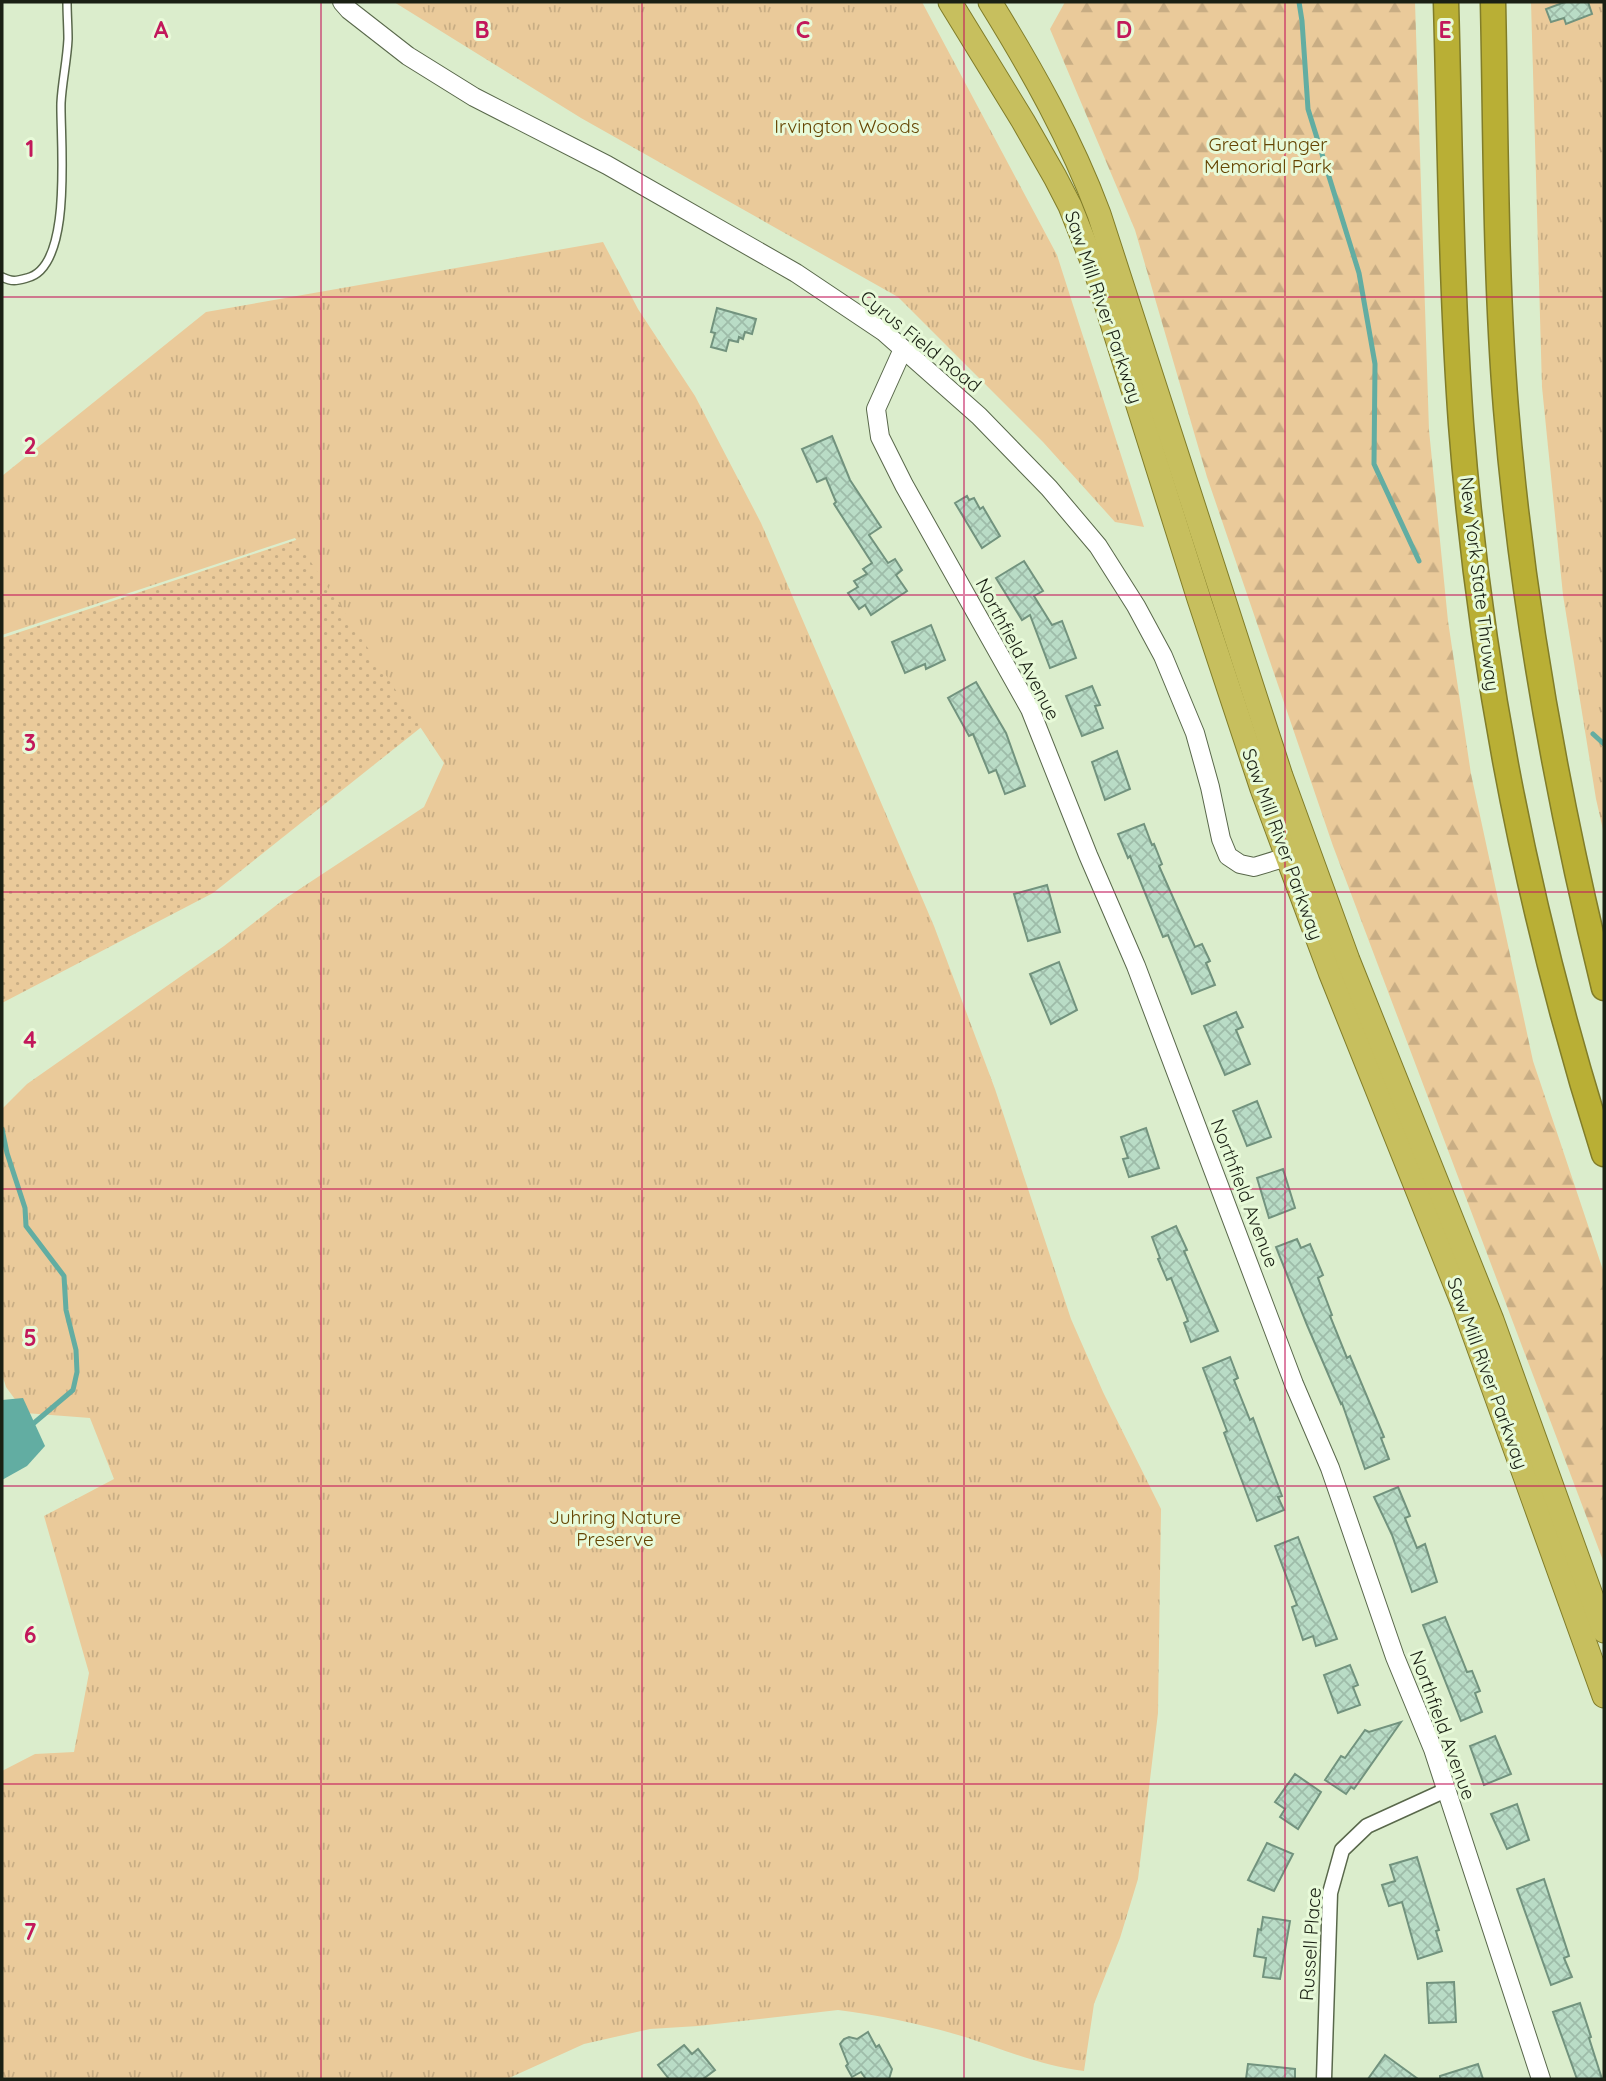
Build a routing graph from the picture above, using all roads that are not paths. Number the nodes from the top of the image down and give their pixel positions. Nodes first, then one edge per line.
1 (67, 2) edge
2 (342, 2) edge
3 (950, 2) edge
4 (990, 2) edge
5 (1446, 2) edge
6 (1493, 2) edge
7 (2, 277) edge
8 (903, 349) junction
9 (1287, 857) junction
10 (1604, 988) edge
11 (1604, 1154) edge
12 (1604, 1631) edge
13 (1604, 1696) edge
14 (1446, 1790) junction
15 (1324, 2079) edge
16 (1541, 2079) edge

1 - 7 lane
2 - 8 street, Cyrus Field Road
3 - 9 highway, Saw Mill River Parkway
4 - 12 highway, Saw Mill River Parkway
5 - 11 highway, New York State Thruway
6 - 10 highway
8 - 9 street, Cyrus Field Road
8 - 14 street, Northfield Avenue
9 - 13 highway, Saw Mill River Parkway
14 - 15 street, Russell Place
14 - 16 street, Northfield Avenue

